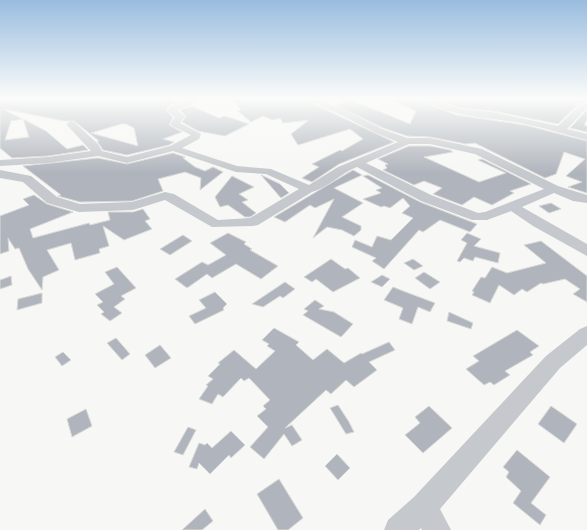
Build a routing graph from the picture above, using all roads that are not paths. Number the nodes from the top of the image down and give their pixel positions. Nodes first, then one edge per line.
1 (71, 124) dead end
2 (175, 124) edge
3 (366, 124) edge
4 (533, 124) edge
5 (567, 124) edge
6 (558, 130) junction
7 (587, 137) edge
8 (407, 141) junction
9 (174, 148) junction
10 (98, 153) junction
11 (0, 163) edge
12 (358, 164) junction
13 (0, 174) edge
14 (308, 189) junction
15 (554, 189) junction
16 (587, 199) edge
17 (511, 205) junction
18 (587, 250) edge
19 (587, 334) edge
20 (431, 519) edge
21 (398, 530) edge

1 - 10 street
2 - 9 street
3 - 8 street
4 - 6 street
5 - 6 street
6 - 7 street
8 - 12 street
8 - 15 street
9 - 10 street
9 - 14 street
10 - 11 street
12 - 14 street
12 - 17 street
13 - 14 street
15 - 16 street
15 - 17 street
17 - 18 street
19 - 20 street
20 - 21 street

